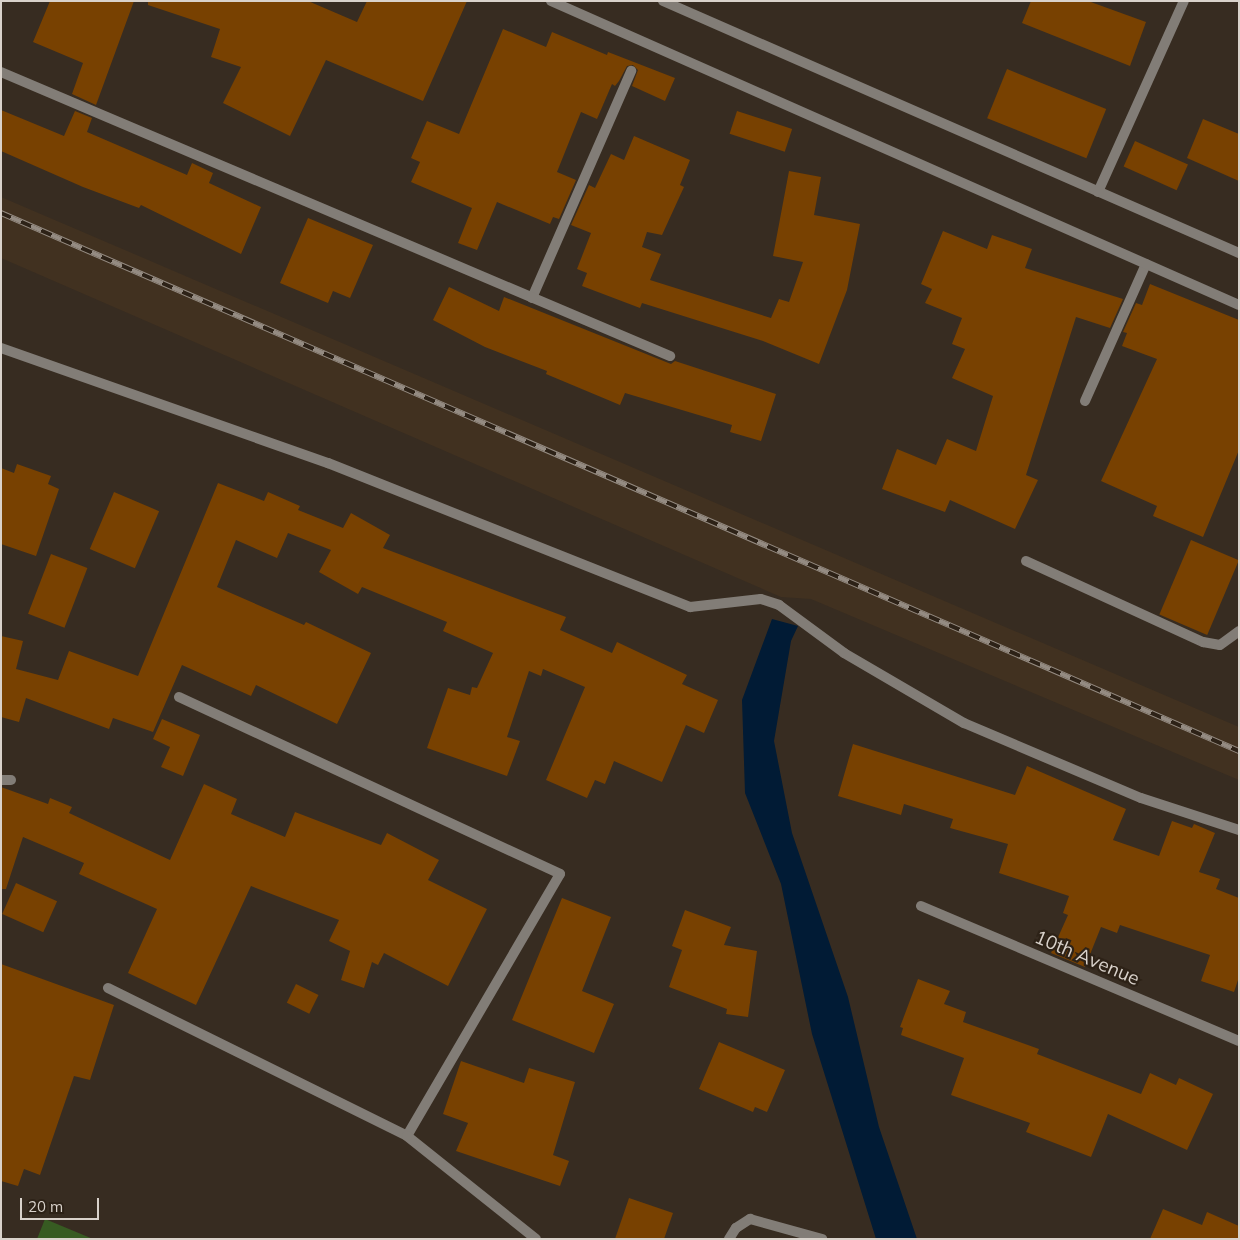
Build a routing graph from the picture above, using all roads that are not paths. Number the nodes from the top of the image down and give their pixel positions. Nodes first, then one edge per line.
1 (551, 1) edge
2 (663, 1) edge
3 (1184, 1) edge
4 (631, 71) dead end
5 (1, 72) edge
6 (1098, 192) junction
7 (1239, 253) edge
8 (1146, 264) junction
9 (532, 298) junction
10 (1239, 305) edge
11 (1, 348) edge
12 (670, 356) dead end
13 (1085, 401) dead end
14 (1026, 561) dead end
15 (1239, 631) edge
16 (179, 697) dead end
17 (1239, 830) edge
18 (921, 906) dead end
19 (108, 988) dead end
20 (1239, 1041) edge
21 (407, 1136) junction
22 (536, 1239) edge
23 (729, 1239) edge
24 (822, 1239) edge

1 - 8 street
2 - 6 street
3 - 6 street
4 - 9 street
5 - 9 street
6 - 7 street
8 - 10 street
8 - 13 street
9 - 12 street
11 - 17 street
14 - 15 street
16 - 21 street
18 - 20 street, 10th Avenue
19 - 21 street
21 - 22 street
23 - 24 street

